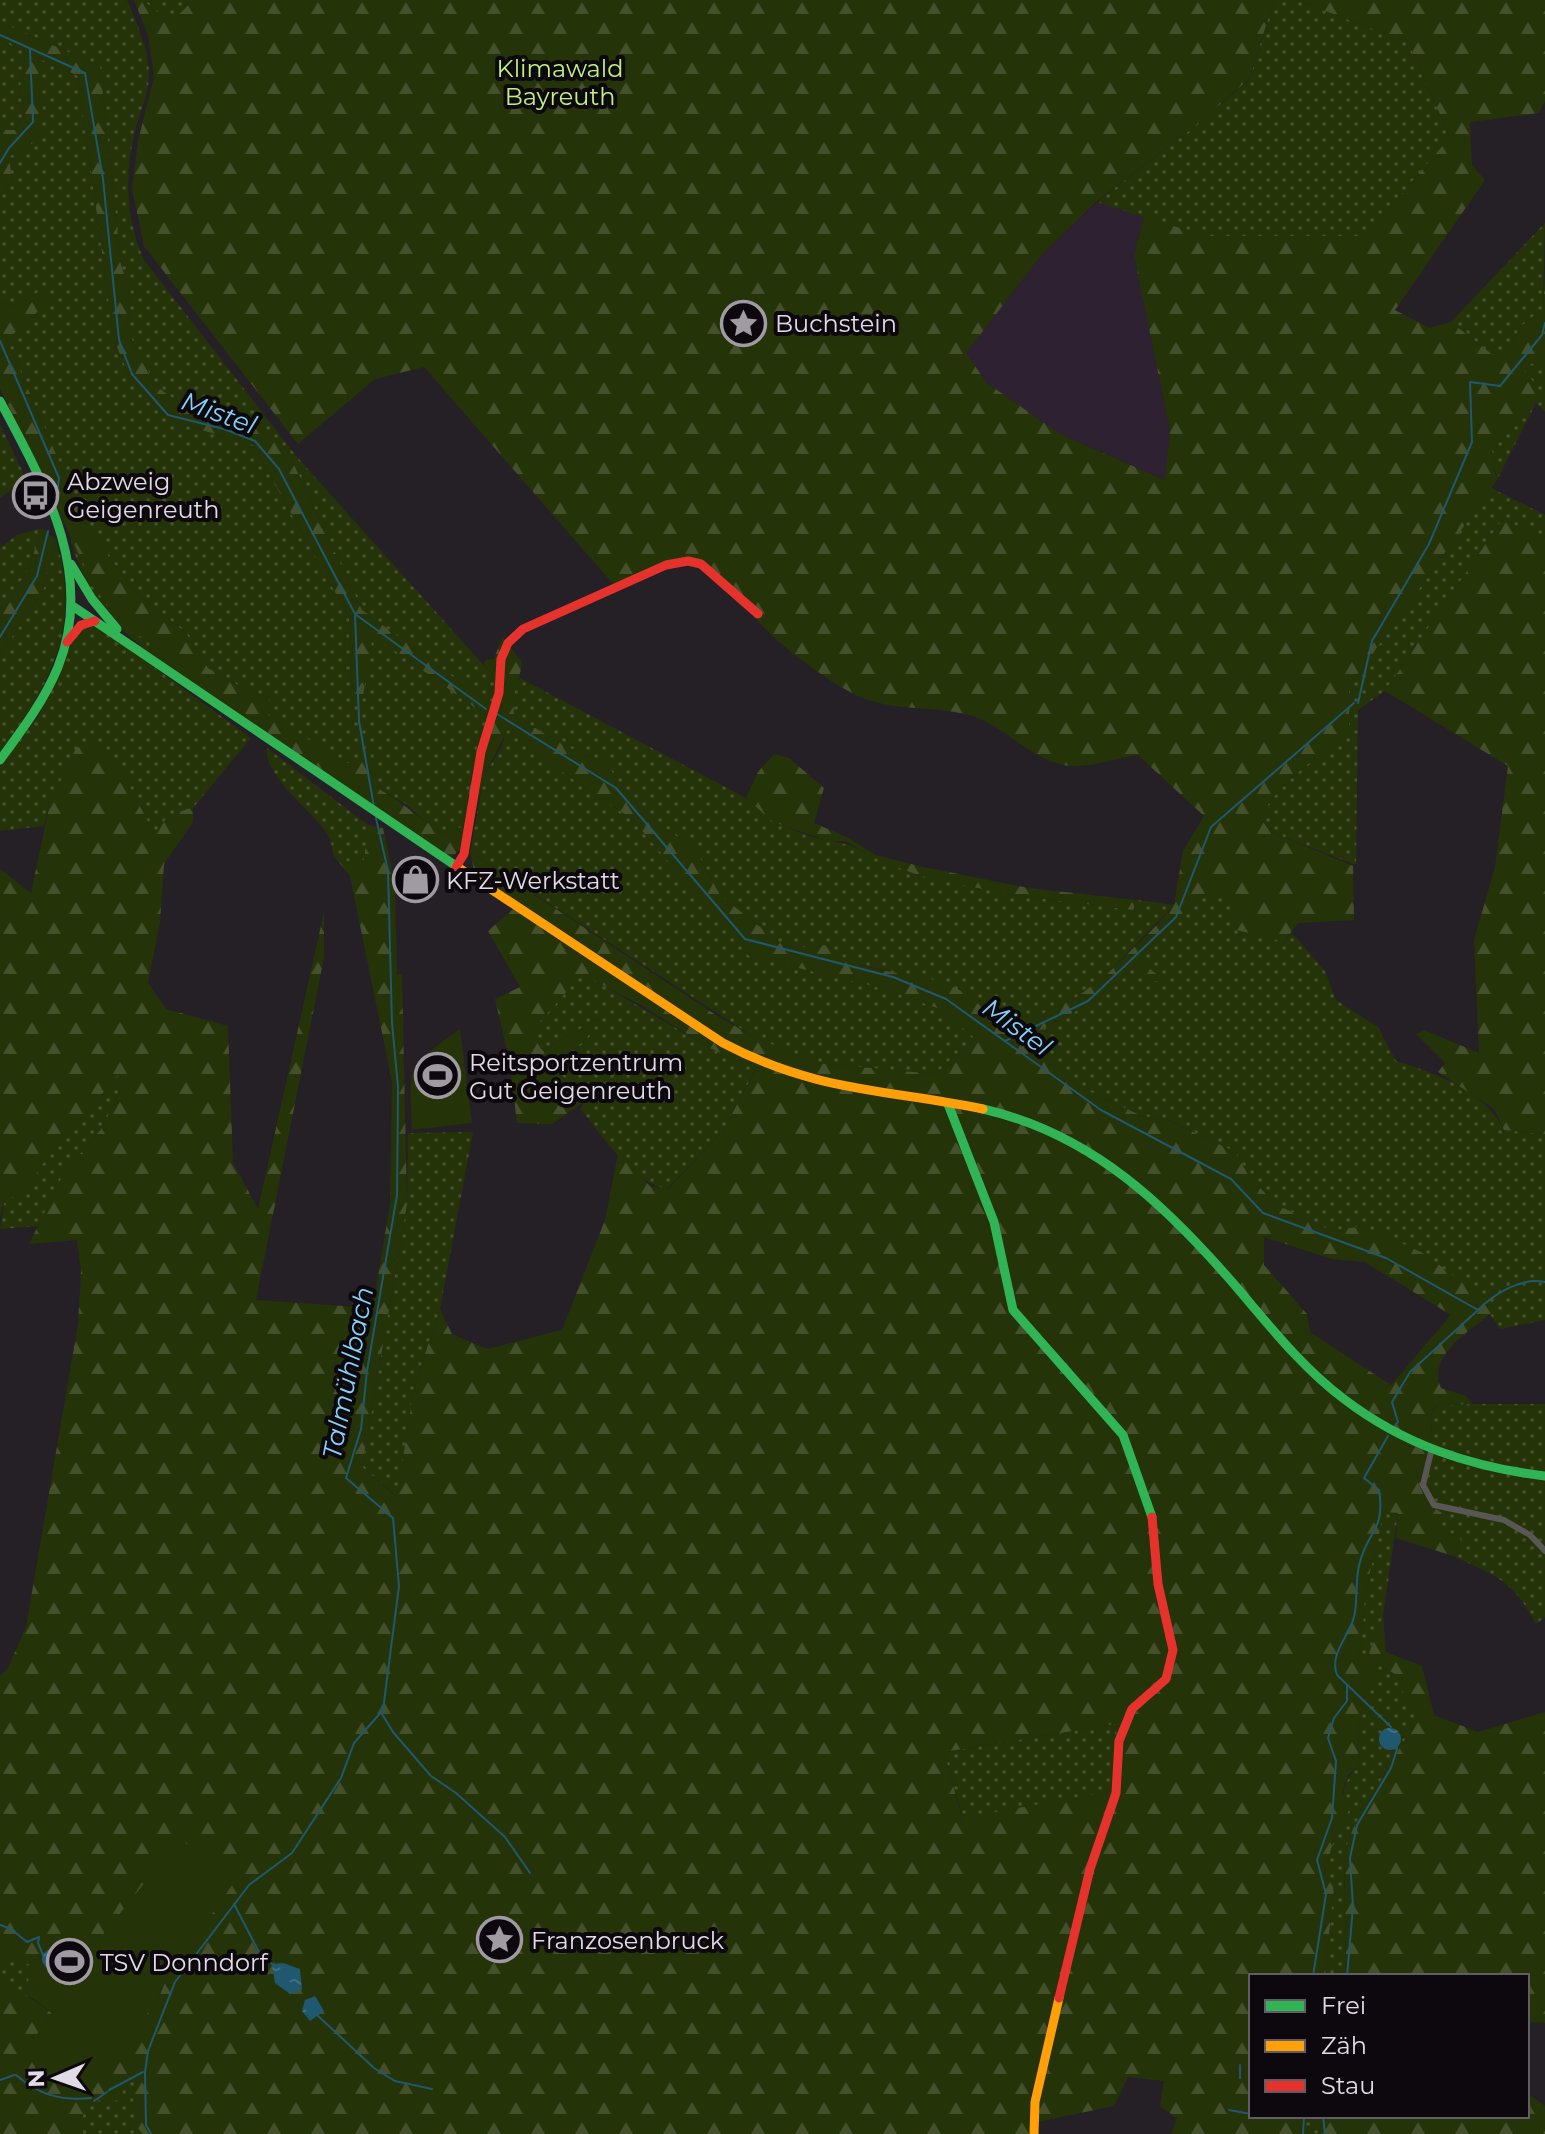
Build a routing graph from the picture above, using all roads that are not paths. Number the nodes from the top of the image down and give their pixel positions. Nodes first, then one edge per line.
1 (0, 401) edge
2 (71, 564) junction
3 (74, 606) junction
4 (99, 609) junction
5 (758, 614) dead end
6 (97, 621) junction
7 (126, 639) junction
8 (67, 642) junction
9 (0, 760) edge
10 (456, 867) junction
11 (948, 1104) junction
12 (1431, 1452) junction
13 (1545, 1476) edge
14 (1545, 1551) edge
15 (1034, 2134) edge

1 - 2 main road
2 - 3 main road
2 - 4 main road
3 - 4 main road
3 - 6 main road
3 - 8 main road
4 - 7 main road
5 - 10 main road
6 - 7 main road
6 - 8 main road
7 - 10 main road
8 - 9 main road
10 - 11 main road
11 - 12 main road
11 - 15 main road
12 - 13 main road
12 - 14 street

